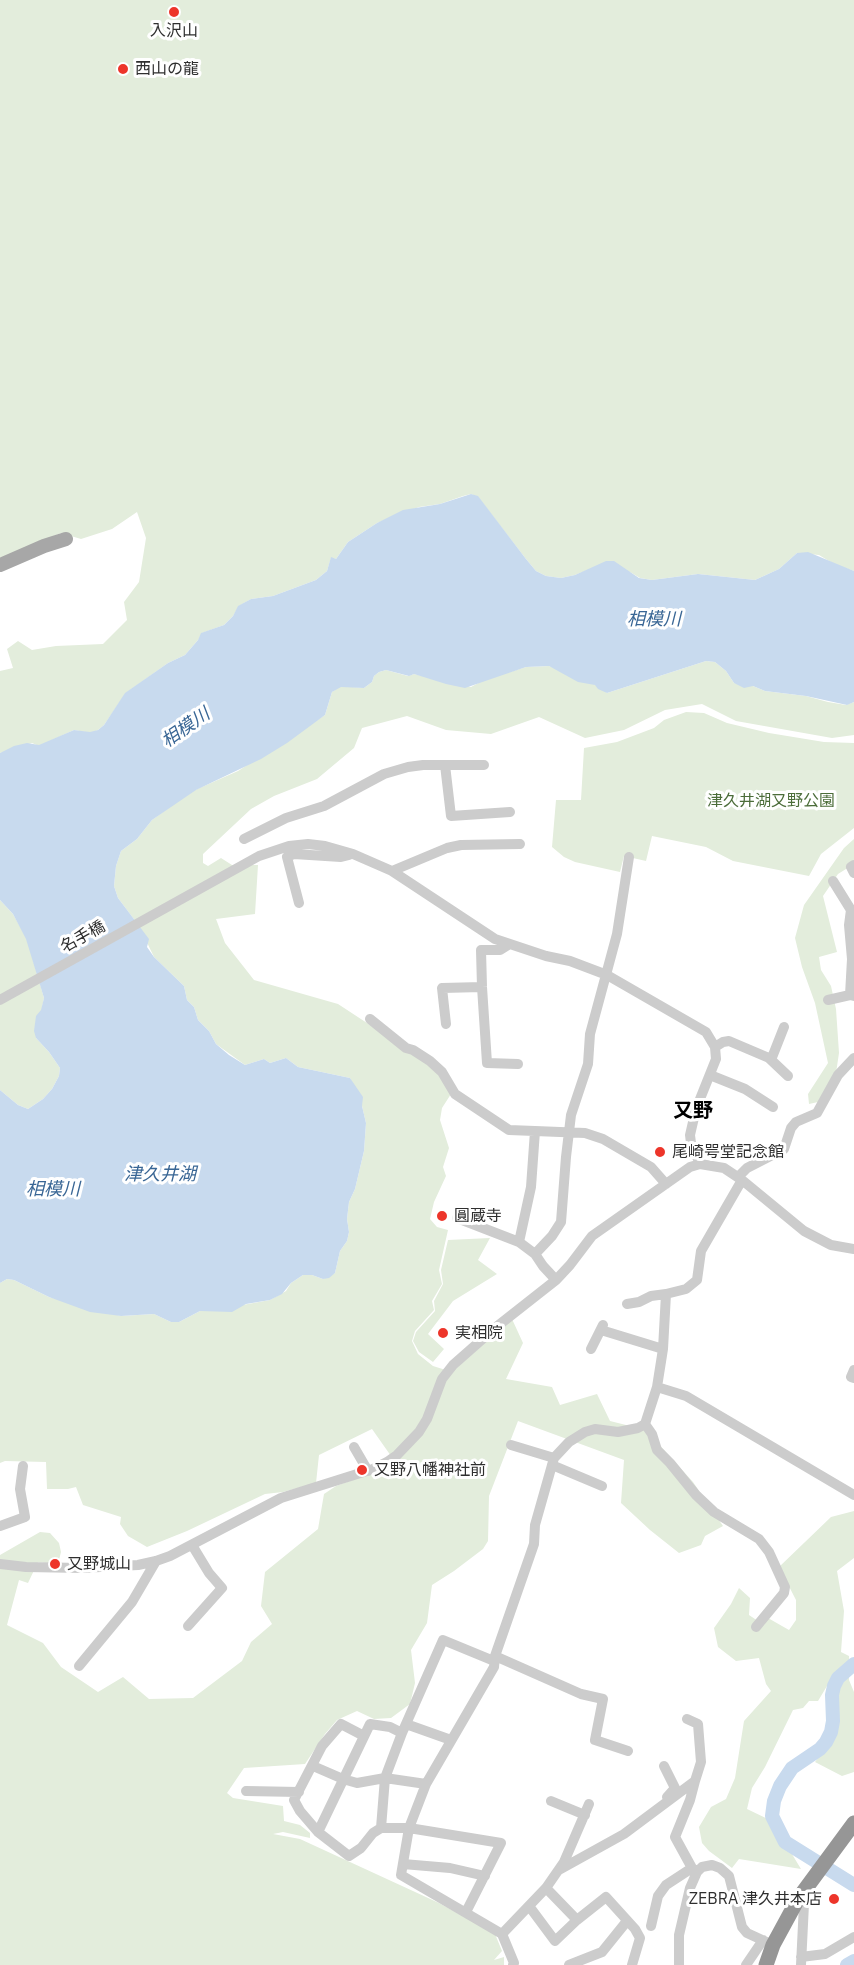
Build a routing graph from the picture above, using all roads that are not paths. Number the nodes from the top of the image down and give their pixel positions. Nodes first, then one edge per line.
1 (66, 539) dead end
2 (0, 565) edge
3 (445, 765) junction
4 (484, 765) dead end
5 (510, 812) dead end
6 (244, 839) dead end
7 (271, 839) junction
8 (520, 844) dead end
9 (353, 854) junction
10 (629, 857) dead end
11 (854, 865) edge
12 (392, 871) junction
13 (854, 873) edge
14 (833, 881) dead end
15 (298, 903) dead end
16 (852, 909) edge
17 (508, 945) junction
18 (607, 975) junction
19 (482, 987) junction
20 (852, 995) edge
21 (3, 999) edge
22 (828, 1000) dead end
23 (370, 1019) dead end
24 (446, 1024) dead end
25 (784, 1027) dead end
26 (715, 1047) junction
27 (854, 1058) edge
28 (771, 1060) junction
29 (518, 1064) dead end
30 (710, 1075) junction
31 (788, 1076) dead end
32 (772, 1107) dead end
33 (535, 1131) junction
34 (570, 1131) junction
35 (700, 1164) junction
36 (740, 1178) junction
37 (666, 1185) junction
38 (457, 1218) dead end
39 (519, 1242) junction
40 (854, 1249) edge
41 (535, 1254) junction
42 (556, 1280) junction
43 (666, 1294) junction
44 (627, 1304) dead end
45 (591, 1349) dead end
46 (663, 1349) junction
47 (854, 1370) edge
48 (854, 1378) edge
49 (657, 1387) junction
50 (645, 1424) junction
51 (511, 1445) dead end
52 (354, 1447) dead end
53 (553, 1462) junction
54 (23, 1466) dead end
55 (368, 1471) junction
56 (602, 1486) dead end
57 (854, 1495) edge
58 (0, 1526) edge
59 (192, 1545) junction
60 (156, 1561) junction
61 (0, 1564) edge
62 (188, 1626) dead end
63 (756, 1627) dead end
64 (494, 1658) junction
65 (79, 1666) dead end
66 (687, 1719) dead end
67 (404, 1729) junction
68 (364, 1736) junction
69 (451, 1740) junction
70 (628, 1751) dead end
71 (313, 1766) junction
72 (664, 1766) dead end
73 (385, 1778) junction
74 (343, 1779) junction
75 (695, 1780) junction
76 (426, 1784) junction
77 (246, 1791) dead end
78 (299, 1792) junction
79 (551, 1801) dead end
80 (661, 1807) junction
81 (854, 1823) edge
82 (381, 1828) junction
83 (409, 1828) junction
84 (318, 1832) junction
85 (403, 1864) junction
86 (559, 1870) junction
87 (694, 1870) junction
88 (485, 1876) junction
89 (546, 1888) junction
90 (798, 1899) junction
91 (529, 1906) junction
92 (466, 1912) junction
93 (577, 1920) junction
94 (627, 1921) junction
95 (651, 1926) dead end
96 (502, 1934) junction
97 (854, 1937) edge
98 (768, 1942) junction
99 (801, 1961) edge
100 (513, 1965) edge
101 (569, 1965) edge
102 (632, 1965) edge
103 (679, 1965) edge
104 (746, 1965) edge
105 (766, 1965) edge

1 - 2 main road
3 - 4 street
3 - 5 street
3 - 7 street
6 - 7 street
7 - 9 street
7 - 21 street, 名手橋
8 - 12 street
9 - 12 street
9 - 15 street
10 - 18 street
11 - 13 street
12 - 17 street
14 - 16 street
16 - 20 street
17 - 18 street
17 - 19 street
18 - 26 street
18 - 34 street
19 - 24 street
19 - 29 street
20 - 22 street
23 - 33 street
25 - 28 street
26 - 28 street
26 - 30 street
27 - 36 street
28 - 31 street
30 - 32 street
30 - 35 street
33 - 34 street
33 - 39 street
34 - 37 street
34 - 41 street
35 - 36 street
35 - 37 street
36 - 40 street
36 - 43 street
37 - 42 street
38 - 39 street
39 - 41 street
41 - 42 street
42 - 55 street
43 - 44 street
43 - 46 street
45 - 46 street
46 - 49 street
47 - 48 street
49 - 50 street
49 - 57 street
50 - 53 street
50 - 63 street
51 - 53 street
52 - 55 street
53 - 56 street
53 - 64 street
54 - 58 street
55 - 59 street
59 - 60 street
59 - 62 street
60 - 61 street
60 - 65 street
64 - 67 street
64 - 69 street
64 - 70 street
66 - 75 street
67 - 68 street
67 - 69 street
67 - 73 street
68 - 71 street
68 - 74 street
69 - 76 street
71 - 74 street
71 - 78 street
72 - 80 street
73 - 74 street
73 - 76 street
73 - 82 street
74 - 84 street
75 - 80 street
75 - 87 street
76 - 83 street
77 - 78 street
78 - 84 street
79 - 86 street
80 - 86 street
81 - 90 highway
82 - 83 street
82 - 84 street
83 - 85 street
83 - 88 street
85 - 88 street
85 - 92 street
86 - 89 street
87 - 95 street
87 - 98 street
87 - 103 street
88 - 92 street
89 - 91 street
89 - 93 street
90 - 98 highway
90 - 99 street
91 - 93 street
91 - 96 street
92 - 96 street
93 - 94 street
94 - 101 street
94 - 102 street
96 - 100 street
97 - 99 street
98 - 104 street
98 - 105 highway

